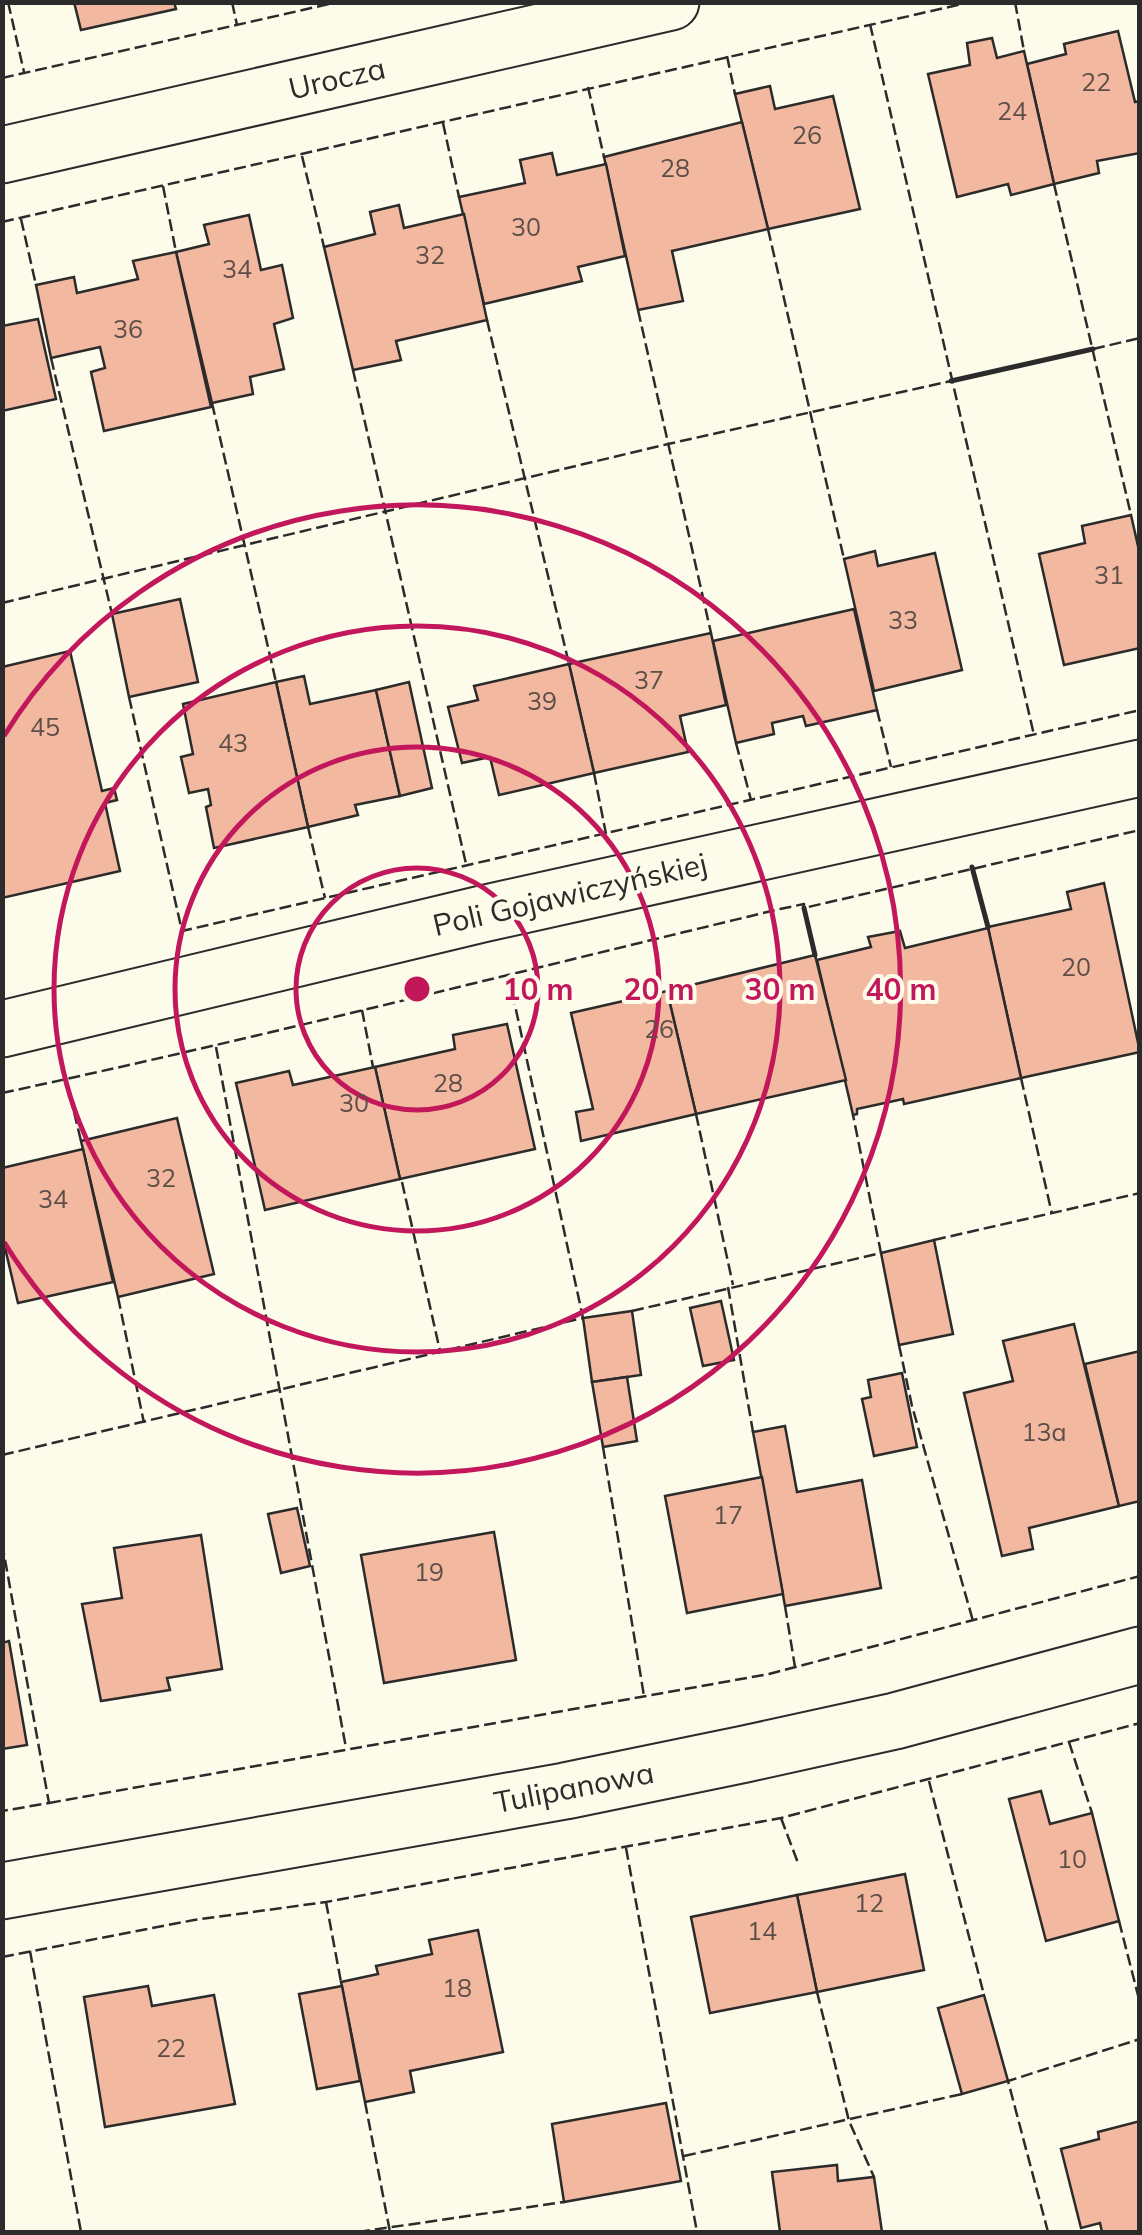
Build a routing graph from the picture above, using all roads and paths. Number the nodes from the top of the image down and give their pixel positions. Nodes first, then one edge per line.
1 (671, 2) edge
2 (2, 155) edge
3 (1140, 768) edge
4 (2, 1028) edge
5 (1140, 1655) edge
6 (2, 1891) edge

1 - 2 street, Urocza
3 - 4 street, Poli Gojawiczyńskiej
5 - 6 street, Tulipanowa

